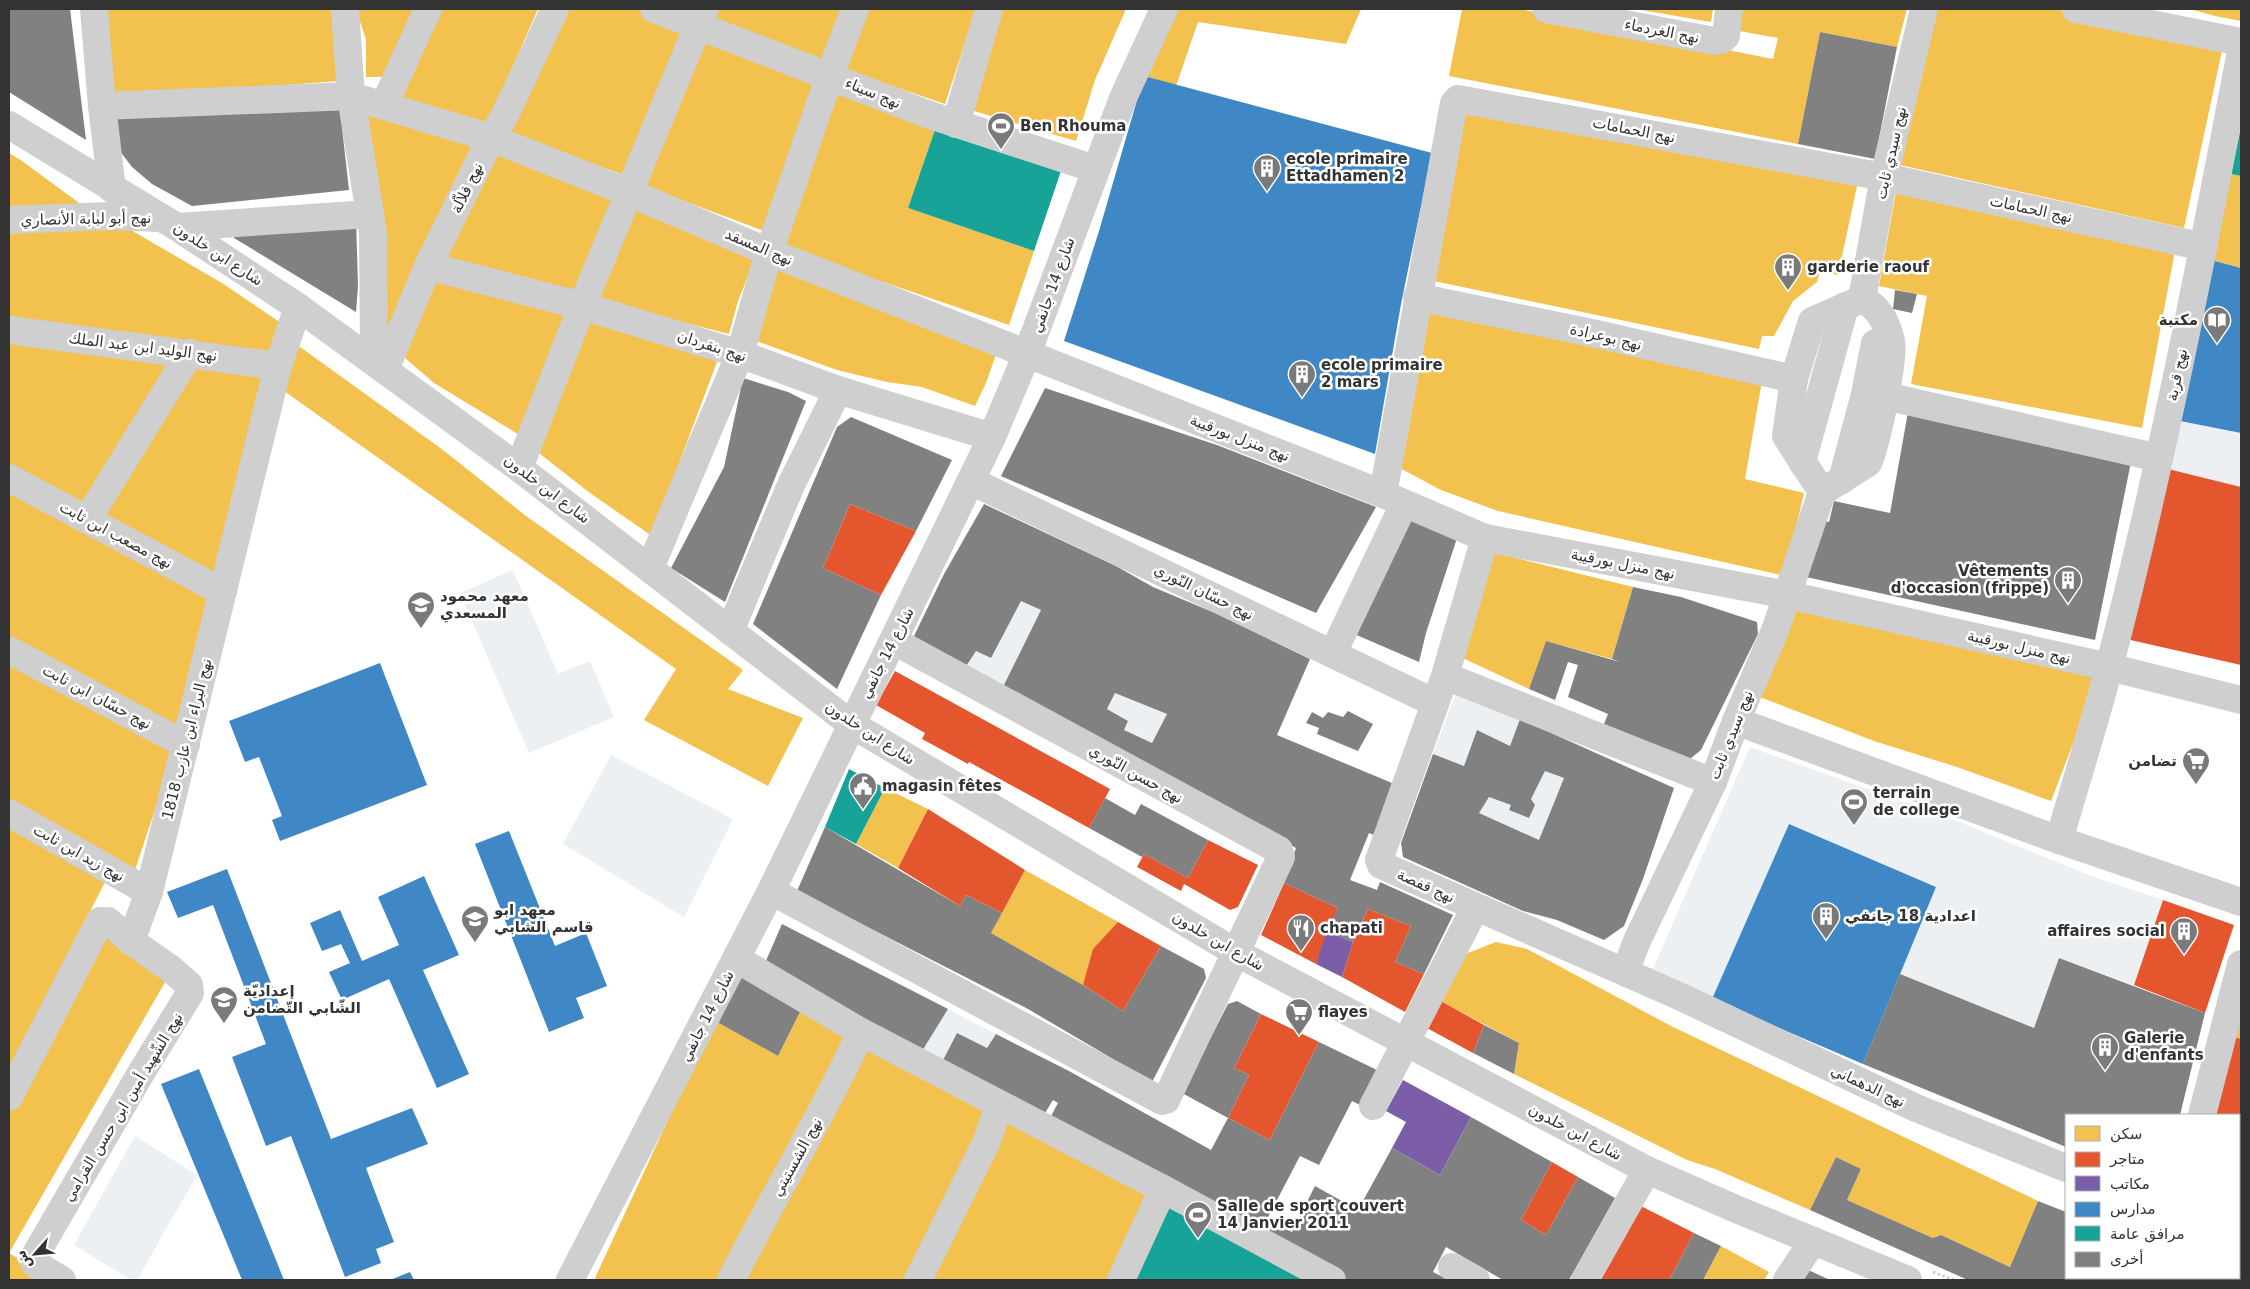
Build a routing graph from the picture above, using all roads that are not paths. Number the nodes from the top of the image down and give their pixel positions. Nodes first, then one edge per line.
1 (94, 9) edge
2 (345, 9) edge
3 (428, 9) edge
4 (555, 9) edge
5 (654, 9) edge
6 (856, 9) edge
7 (989, 9) edge
8 (1164, 9) edge
9 (1546, 9) edge
10 (1729, 9) edge
11 (1924, 9) edge
12 (2076, 9) edge
13 (701, 17) edge
14 (2241, 42) edge
15 (2241, 51) edge
16 (830, 75) junction
17 (351, 96) junction
18 (384, 105) junction
19 (102, 106) junction
20 (956, 124) junction
21 (9, 125) edge
22 (491, 138) junction
23 (1095, 169) junction
24 (1884, 177) junction
25 (112, 189) junction
26 (630, 193) junction
27 (370, 214) junction
28 (9, 220) edge
29 (170, 223) junction
30 (2204, 247) junction
31 (769, 252) junction
32 (428, 266) junction
33 (1417, 297) junction
34 (582, 306) junction
35 (1862, 306) junction
36 (298, 307) junction
37 (9, 330) edge
38 (190, 353) junction
39 (740, 354) junction
40 (1027, 354) junction
41 (378, 364) junction
42 (278, 366) junction
43 (1794, 380) junction
44 (838, 390) junction
45 (1885, 396) junction
46 (992, 437) junction
47 (2159, 458) junction
48 (1802, 462) junction
49 (519, 468) junction
50 (9, 478) edge
51 (971, 481) junction
52 (1832, 486) junction
53 (1393, 499) junction
54 (87, 520) junction
55 (1485, 538) junction
56 (650, 568) junction
57 (223, 592) junction
58 (1788, 595) junction
59 (730, 630) junction
60 (894, 641) junction
61 (9, 650) edge
62 (1332, 653) junction
63 (2109, 667) junction
64 (1445, 676) junction
65 (2241, 700) edge
66 (1435, 703) junction
67 (1736, 721) junction
68 (852, 724) junction
69 (186, 745) junction
70 (1713, 782) junction
71 (9, 813) edge
72 (2059, 840) junction
73 (149, 892) junction
74 (772, 892) junction
75 (2241, 902) edge
76 (1474, 908) junction
77 (131, 941) junction
78 (1237, 953) junction
79 (737, 959) junction
80 (2241, 964) edge
81 (1625, 972) junction
82 (862, 1032) junction
83 (1405, 1042) junction
84 (9, 1096) edge
85 (999, 1105) junction
86 (1373, 1106) dead end
87 (2202, 1114) edge
88 (2065, 1168) edge
89 (1647, 1170) junction
90 (1163, 1189) junction
91 (1812, 1241) junction
92 (1452, 1267) dead end
93 (576, 1278) edge
94 (62, 1280) edge
95 (731, 1280) edge
96 (918, 1280) edge
97 (1120, 1280) edge
98 (1332, 1280) edge
99 (1476, 1280) edge
100 (1585, 1280) edge
101 (1787, 1280) edge
102 (1908, 1280) edge

1 - 19 street
2 - 17 street
3 - 18 street
4 - 22 street, نهج قلاّلة
5 - 13 street, نهج سيناء
6 - 16 street
7 - 20 street
8 - 23 street, شارع 14 جانفي
9 - 10 street, نهج الغردماء
11 - 24 street, نهج سيدي ثابت
12 - 14 street
13 - 16 street, نهج سيناء
13 - 26 street
15 - 30 street, نهج قربة
16 - 20 street, نهج سيناء
16 - 31 street
17 - 18 street, نهج المسقد
17 - 19 street, نهج المسقد
17 - 27 street
18 - 22 street, نهج المسقد
19 - 25 street
20 - 23 street, نهج سيناء
21 - 25 street, شارع ابن خلدون
22 - 26 street, نهج المسقد
22 - 32 street, نهج قلاّلة
23 - 40 street, شارع 14 جانفي
24 - 30 street, نهج الحمامات
24 - 33 street, نهج الحمامات
24 - 35 street, نهج سيدي ثابت
25 - 29 street, شارع ابن خلدون
26 - 31 street, نهج المسقد
26 - 34 street
27 - 29 street, نهج أبو لبابة الأنصاري
27 - 41 street
28 - 29 street, نهج أبو لبابة الأنصاري
29 - 36 street, شارع ابن خلدون
30 - 47 street, نهج قربة
31 - 39 street
31 - 40 street, نهج المسقد
32 - 34 street, نهج بنقردان
32 - 41 street, نهج قلاّلة
33 - 43 street, نهج بوعرادة
33 - 53 street, نهج الحمامات
34 - 39 street, نهج بنقردان
34 - 49 street
35 - 43 street
35 - 45 street
35 - 48 street
35 - 52 street, نهج سيدي ثابت
36 - 41 street, شارع ابن خلدون
36 - 42 street, نهج البراء ابن عازب 1818
37 - 38 street, نهج الوليد ابن عبد الملك
38 - 42 street, نهج الوليد ابن عبد الملك
38 - 54 street
39 - 44 street, نهج بنقردان
39 - 56 street
40 - 46 street, شارع 14 جانفي
40 - 53 street, نهج منزل بورقيبة
41 - 49 street, شارع ابن خلدون
42 - 57 street, نهج البراء ابن عازب 1818
43 - 48 street
44 - 46 street, نهج بنقردان
44 - 59 street
45 - 47 street
45 - 52 street
46 - 51 street, شارع 14 جانفي
47 - 63 street, نهج قربة
48 - 52 street
49 - 56 street, شارع ابن خلدون
50 - 54 street, نهج مصعب ابن ثابت
51 - 60 street, شارع 14 جانفي
51 - 62 street, نهج حسّان النّوري
52 - 58 street, نهج سيدي ثابت
53 - 55 street, نهج منزل بورقيبة
53 - 62 street, نهج الحمامات
54 - 57 street, نهج مصعب ابن ثابت
55 - 58 street, نهج منزل بورقيبة
55 - 64 street
56 - 59 street, شارع ابن خلدون
57 - 69 street, نهج البراء ابن عازب 1818
58 - 63 street, نهج منزل بورقيبة
58 - 67 street, نهج سيدي ثابت
59 - 68 street, شارع ابن خلدون
60 - 68 street, شارع 14 جانفي
60 - 78 street, نهج حسن النّوري
61 - 69 street, نهج حسّان ابن ثابت
62 - 66 street, نهج حسّان النّوري
63 - 65 street, نهج منزل بورقيبة
63 - 72 street, نهج قربة
64 - 66 street
64 - 70 street
66 - 76 street, نهج قفصة
67 - 70 street, نهج سيدي ثابت
67 - 72 street
68 - 74 street, شارع 14 جانفي
68 - 78 street, شارع ابن خلدون
69 - 73 street, نهج البراء ابن عازب 1818
70 - 81 street, نهج سيدي ثابت
71 - 73 street, نهج زيد ابن ثابت
72 - 75 street
73 - 77 street, نهج البراء ابن عازب 1818
74 - 78 street, نهج حسن النّوري
74 - 79 street, شارع 14 جانفي
76 - 81 street, نهج قفصة
76 - 83 street
77 - 84 street
77 - 94 street, نهج الشّهيد أمين ابن حسن القرامي
78 - 83 street, شارع ابن خلدون
79 - 82 street
79 - 93 street, شارع 14 جانفي
80 - 87 street
81 - 88 street, نهج الدهماني
82 - 85 street
82 - 95 street, نهج الشستيتي
83 - 86 street
83 - 89 street, شارع ابن خلدون
85 - 90 street
85 - 96 street
89 - 91 street, شارع ابن خلدون
89 - 100 street
90 - 97 street
90 - 98 street
91 - 101 street
91 - 102 street, شارع ابن خلدون
92 - 99 street

